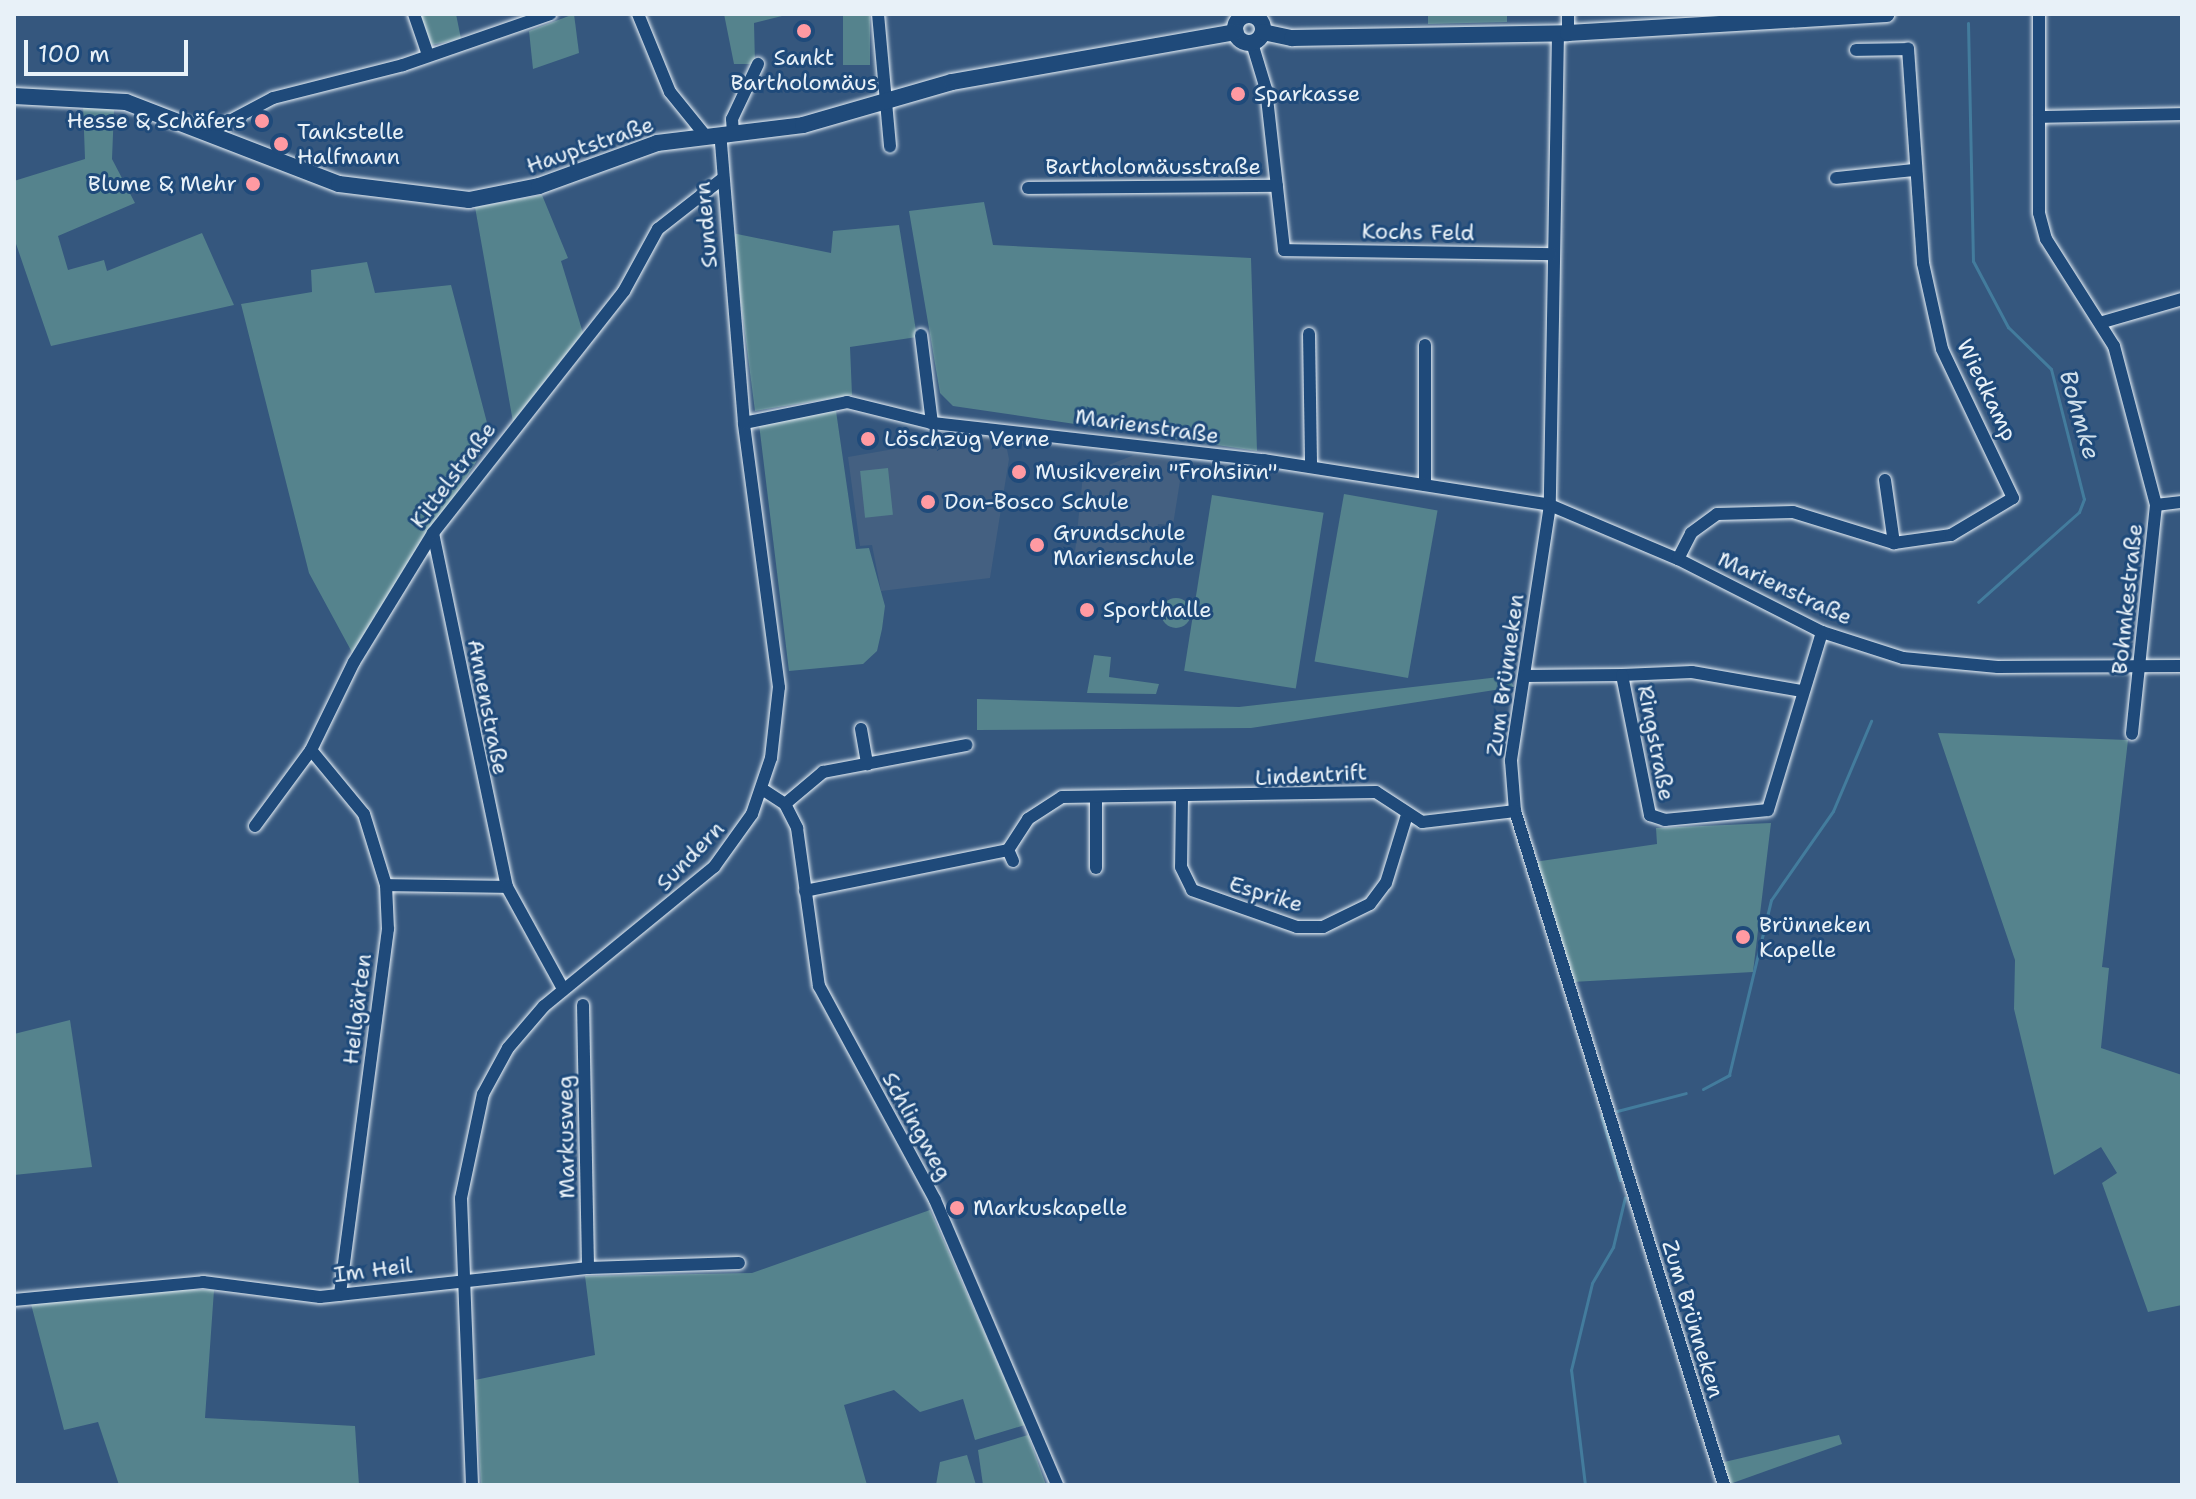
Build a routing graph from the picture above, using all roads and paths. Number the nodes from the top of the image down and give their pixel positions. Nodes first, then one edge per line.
1 (414, 14) edge
2 (550, 14) edge
3 (638, 14) edge
4 (878, 14) edge
5 (1250, 14) edge
6 (1568, 14) edge
7 (1884, 14) edge
8 (2039, 14) edge
9 (1236, 32) junction
10 (1563, 33) junction
11 (1258, 37) junction
12 (1856, 50) dead end
13 (428, 55) junction
14 (758, 64) dead end
15 (14, 96) edge
16 (882, 102) junction
17 (2182, 114) edge
18 (2039, 117) junction
19 (209, 132) junction
20 (719, 134) junction
21 (890, 146) dead end
22 (1913, 170) junction
23 (1836, 178) dead end
24 (722, 179) junction
25 (1277, 186) junction
26 (1028, 188) dead end
27 (1284, 250) joint
28 (1551, 254) junction
29 (2182, 299) edge
30 (2103, 322) junction
31 (1309, 334) dead end
32 (921, 335) dead end
33 (1425, 345) dead end
34 (744, 423) junction
35 (932, 423) junction
36 (1311, 467) junction
37 (1885, 480) dead end
38 (1425, 485) junction
39 (2182, 502) edge
40 (1550, 505) junction
41 (2156, 505) junction
42 (433, 533) junction
43 (1894, 543) junction
44 (1678, 559) junction
45 (1822, 632) junction
46 (2182, 666) edge
47 (2141, 669) junction
48 (1622, 675) junction
49 (1525, 676) junction
50 (1802, 691) junction
51 (861, 729) dead end
52 (2132, 734) dead end
53 (966, 745) dead end
54 (311, 750) junction
55 (867, 764) junction
56 (762, 789) junction
57 (1096, 798) junction
58 (1182, 798) junction
59 (785, 804) junction
60 (1515, 811) junction
61 (1406, 818) junction
62 (255, 826) dead end
63 (1096, 868) dead end
64 (386, 885) junction
65 (507, 887) junction
66 (805, 891) junction
67 (563, 989) junction
68 (583, 1005) dead end
69 (739, 1263) dead end
70 (588, 1268) junction
71 (462, 1280) junction
72 (340, 1295) junction
73 (14, 1300) edge
74 (472, 1485) edge
75 (1057, 1485) edge
76 (1724, 1485) edge

1 - 13 street
2 - 13 street
3 - 20 street
4 - 16 street
5 - 9 main road
5 - 11 main road
6 - 10 street, Zum Brünneken
7 - 10 main road
8 - 18 street, Bohmkestraße
9 - 11 main road
9 - 16 main road, Hauptstraße
10 - 11 main road
10 - 28 street, Zum Brünneken
11 - 25 street, Bartholomäusstraße
12 - 22 street, Wiedkamp
13 - 19 street
14 - 20 street, Sundern
15 - 19 main road, Hauptstraße
16 - 20 main road, Hauptstraße
16 - 21 street
17 - 18 street
18 - 30 street, Bohmkestraße
19 - 20 main road, Hauptstraße
20 - 24 street, Sundern
22 - 23 street
22 - 43 street, Wiedkamp
24 - 34 street, Sundern
24 - 42 street, Kittelstraße
25 - 26 street, Bartholomäusstraße
25 - 27 street, Bartholomäusstraße
27 - 28 street, Kochs Feld
28 - 40 street, Zum Brünneken
29 - 30 street
30 - 41 street, Bohmkestraße
31 - 36 street
32 - 35 street
33 - 38 street
34 - 35 street, Marienstraße
34 - 56 street, Sundern
35 - 36 street, Marienstraße
36 - 38 street, Marienstraße
37 - 43 street
38 - 40 street, Marienstraße
39 - 41 street
40 - 44 street, Marienstraße
40 - 49 street, Zum Brünneken
41 - 47 street, Bohmkestraße
42 - 54 street, Kittelstraße
42 - 65 street, Annenstraße
43 - 44 street, Wiedkamp
44 - 45 street, Marienstraße
45 - 47 street, Marienstraße
45 - 50 street, Ringstraße
46 - 47 street, Marienstraße
47 - 52 street, Bohmkestraße
48 - 49 street, Ringstraße
48 - 50 street, Ringstraße
48 - 50 street, Ringstraße
49 - 60 street, Zum Brünneken
51 - 55 street
53 - 55 street
54 - 62 street, Kittelstraße
54 - 64 street, Heilgärten
55 - 59 street
56 - 59 street
56 - 67 street, Sundern
57 - 58 street, Lindentrift
57 - 63 street
57 - 66 street, Lindentrift
58 - 61 street, Lindentrift
58 - 61 street, Esprike
59 - 66 street, Schlingweg
60 - 61 street
60 - 76 street, Zum Brünneken
64 - 65 street
64 - 72 street, Heilgärten
65 - 67 street, Annenstraße
66 - 75 street, Schlingweg
67 - 71 street, Sundern
68 - 70 street, Markusweg
69 - 70 street, Im Heil
70 - 71 street, Im Heil
71 - 72 street, Im Heil
71 - 74 street, Sundern
72 - 73 street, Im Heil

